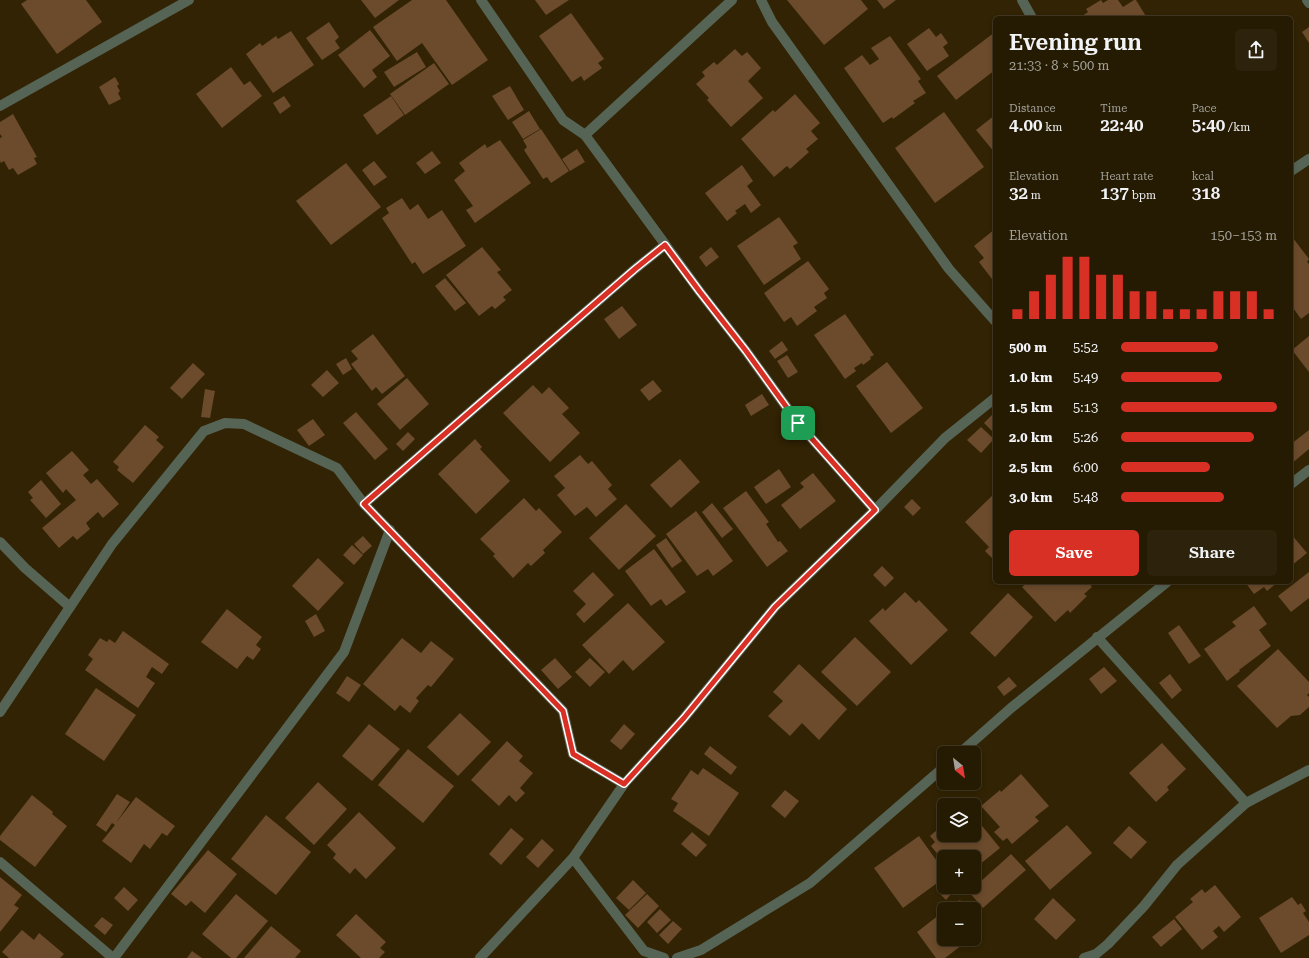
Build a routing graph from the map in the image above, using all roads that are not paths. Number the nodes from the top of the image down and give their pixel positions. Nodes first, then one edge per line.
1 (189, 0) edge
2 (481, 0) edge
3 (732, 0) edge
4 (761, 0) edge
5 (1022, 0) edge
6 (1031, 16) edge
7 (0, 106) edge
8 (585, 135) junction
9 (1309, 159) edge
10 (1293, 170) edge
11 (665, 245) junction
12 (993, 319) edge
13 (993, 400) edge
14 (1309, 470) edge
15 (1293, 482) edge
16 (364, 504) junction
17 (875, 510) junction
18 (390, 530) junction
19 (0, 542) edge
20 (1164, 584) edge
21 (70, 607) junction
22 (1097, 637) junction
23 (0, 712) edge
24 (968, 746) edge
25 (1309, 770) edge
26 (937, 773) edge
27 (624, 784) junction
28 (1246, 803) junction
29 (573, 858) junction
30 (0, 862) edge
31 (1101, 956) edge
32 (113, 958) edge
33 (480, 958) edge
34 (664, 958) edge
35 (677, 958) edge
36 (1084, 958) edge

1 - 7 street
2 - 8 street
3 - 8 street
4 - 12 street
5 - 6 street
8 - 11 street
9 - 10 street
11 - 16 street
11 - 17 street
13 - 17 street
14 - 15 street
16 - 18 street
16 - 21 street
17 - 27 street
18 - 27 street
18 - 32 street
19 - 21 street
20 - 22 street
21 - 23 street
22 - 24 street
22 - 28 street
25 - 28 street
26 - 35 street
27 - 29 street
28 - 31 street
29 - 33 street
29 - 34 street
30 - 32 street
31 - 36 street

